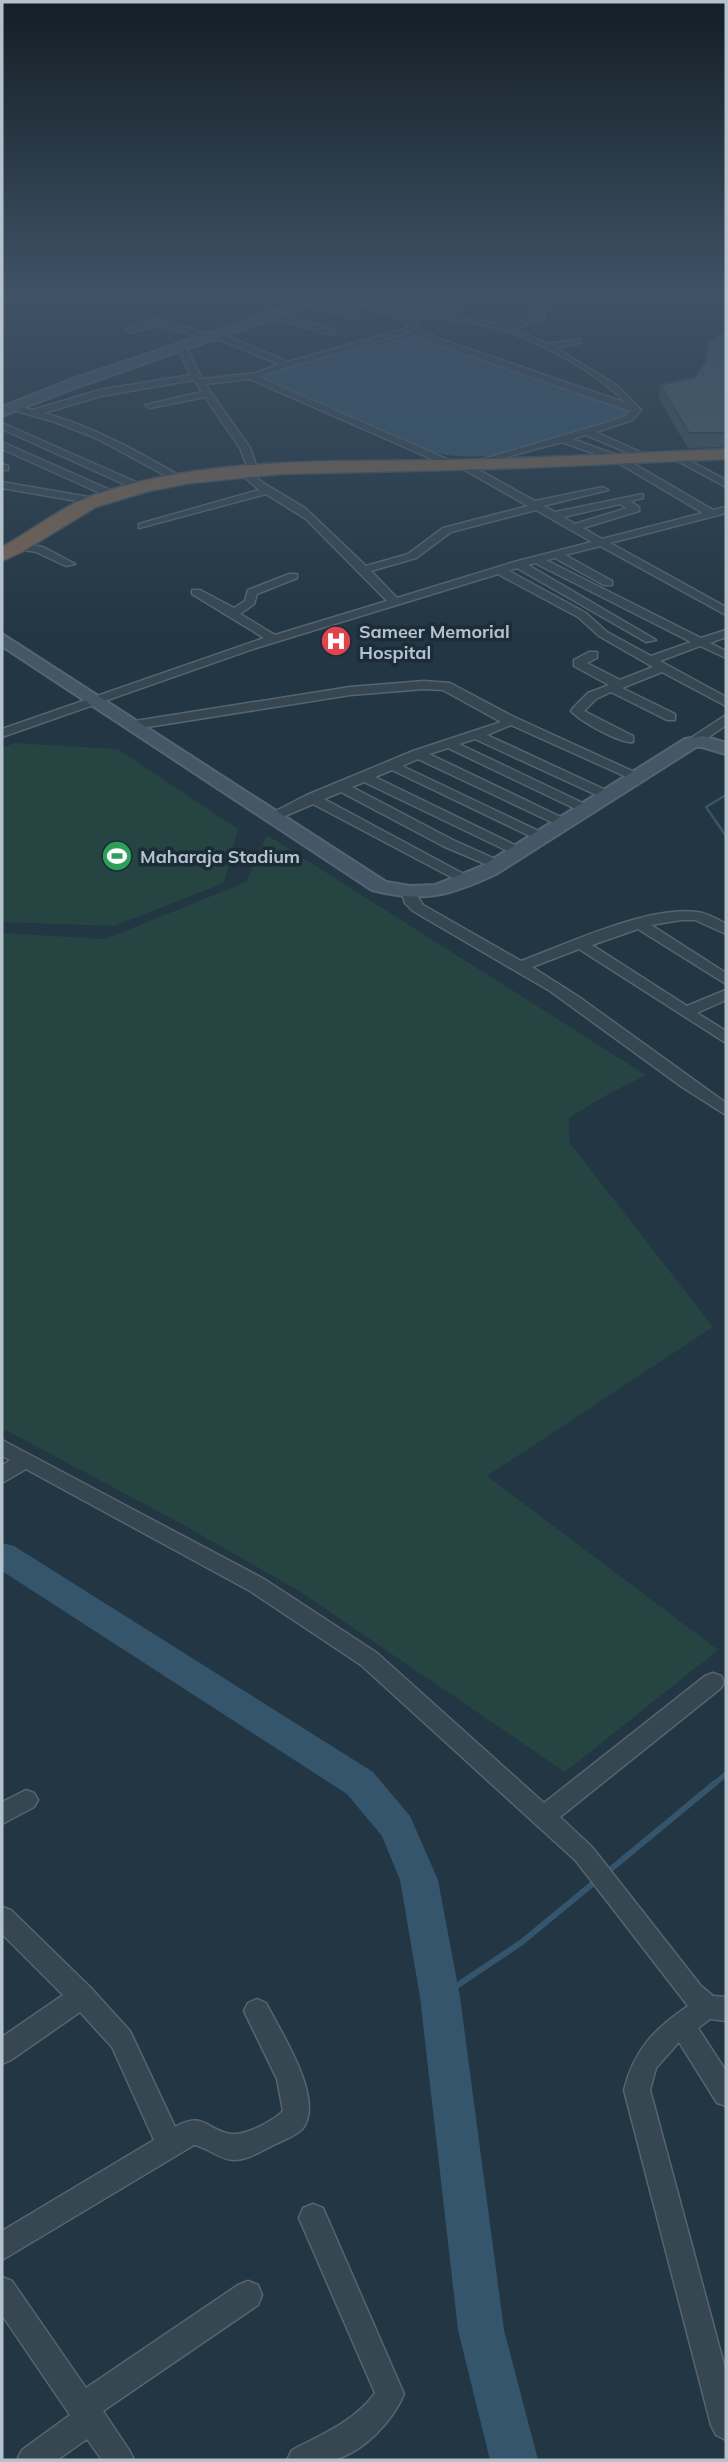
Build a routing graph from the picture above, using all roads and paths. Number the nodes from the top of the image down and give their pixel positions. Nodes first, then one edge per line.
1 (47, 408) edge
2 (218, 408) edge
3 (322, 408) edge
4 (630, 408) edge
5 (6, 410) edge
6 (636, 410) joint
7 (33, 412) junction
8 (2, 426) edge
9 (586, 431) junction
10 (561, 438) junction
11 (2, 445) edge
12 (726, 454) edge
13 (675, 456) junction
14 (646, 457) junction
15 (615, 459) junction
16 (464, 465) junction
17 (248, 470) junction
18 (181, 481) junction
19 (726, 483) edge
20 (4, 487) edge
21 (141, 488) junction
22 (603, 490) dead end
23 (266, 491) junction
24 (113, 495) junction
25 (639, 496) dead end
26 (621, 500) junction
27 (94, 501) junction
28 (535, 506) junction
29 (726, 510) edge
30 (708, 515) junction
31 (552, 516) junction
32 (143, 526) dead end
33 (572, 527) junction
34 (726, 527) edge
35 (600, 543) junction
36 (7, 550) edge
37 (556, 554) junction
38 (536, 559) junction
39 (70, 564) dead end
40 (519, 564) junction
41 (362, 570) junction
42 (499, 570) junction
43 (293, 576) dead end
44 (196, 592) dead end
45 (604, 594) junction
46 (583, 600) junction
47 (395, 602) junction
48 (566, 606) junction
49 (726, 612) edge
50 (234, 613) junction
51 (664, 614) dead end
52 (674, 631) junction
53 (726, 633) edge
54 (2, 639) edge
55 (274, 639) junction
56 (650, 640) junction
57 (698, 642) junction
58 (628, 648) junction
59 (593, 655) dead end
60 (726, 655) edge
61 (650, 660) junction
62 (663, 667) junction
63 (615, 686) junction
64 (94, 700) junction
65 (726, 702) edge
66 (670, 717) dead end
67 (508, 719) junction
68 (725, 721) edge
69 (135, 725) junction
70 (2, 733) edge
71 (475, 734) junction
72 (629, 739) dead end
73 (695, 741) junction
74 (448, 743) junction
75 (726, 749) edge
76 (418, 754) junction
77 (393, 766) junction
78 (636, 776) junction
79 (366, 778) junction
80 (341, 787) junction
81 (605, 795) junction
82 (312, 799) junction
83 (584, 809) junction
84 (273, 816) junction
85 (562, 823) junction
86 (540, 837) junction
87 (518, 852) junction
88 (497, 865) junction
89 (467, 881) junction
90 (409, 894) junction
91 (641, 925) junction
92 (726, 930) edge
93 (581, 944) junction
94 (522, 966) junction
95 (726, 979) edge
96 (726, 994) edge
97 (686, 1012) junction
98 (726, 1038) edge
99 (726, 1110) edge
100 (2, 1447) edge
101 (25, 1460) junction
102 (2, 1476) edge
103 (713, 1682) dead end
104 (26, 1800) dead end
105 (2, 1814) edge
106 (543, 1817) junction
107 (2, 1918) edge
108 (82, 1996) junction
109 (717, 2008) edge
110 (257, 2011) dead end
111 (682, 2025) junction
112 (2, 2052) edge
113 (726, 2094) edge
114 (169, 2144) junction
115 (313, 2218) dead end
116 (2, 2246) edge
117 (2, 2291) edge
118 (248, 2295) dead end
119 (86, 2413) junction
120 (726, 2426) edge
121 (32, 2460) edge
122 (119, 2460) edge
123 (302, 2460) edge

1 - 7 street
2 - 17 street
3 - 16 street
4 - 6 street
5 - 7 street
6 - 9 street
7 - 18 street
8 - 21 street
9 - 10 street
9 - 14 street
10 - 15 street
10 - 16 street
11 - 24 street
12 - 13 highway
13 - 14 highway
13 - 19 street
14 - 15 highway
15 - 16 highway
15 - 30 street
16 - 17 highway
16 - 28 street
17 - 18 highway
17 - 23 street
18 - 21 highway
20 - 27 street
21 - 24 highway
22 - 28 street
23 - 32 street
23 - 41 street
24 - 27 highway
25 - 26 street
26 - 31 street
26 - 33 street
27 - 36 highway
28 - 31 street
28 - 41 street
29 - 30 street
30 - 34 street
30 - 35 street
31 - 33 street
33 - 35 street
35 - 37 street
35 - 49 street
36 - 39 street
37 - 38 street
37 - 51 street
38 - 40 street
38 - 45 street
40 - 42 street
40 - 46 street
41 - 47 street
42 - 47 street
42 - 48 street
43 - 50 street
44 - 50 street
45 - 46 street
45 - 52 street
46 - 48 street
46 - 56 street
47 - 55 street
48 - 58 street
50 - 55 street
52 - 56 street
52 - 57 street
53 - 57 street
54 - 64 street
55 - 64 street
56 - 58 street
57 - 60 street
57 - 61 street
58 - 61 street
59 - 63 street
61 - 62 street
62 - 63 street
62 - 65 street
63 - 66 street
63 - 72 street
64 - 69 street
64 - 70 street
67 - 69 street
67 - 71 street
67 - 78 street
68 - 73 street
69 - 84 street
71 - 74 street
71 - 81 street
73 - 75 street
73 - 78 street
74 - 76 street
74 - 83 street
76 - 77 street
76 - 85 street
77 - 79 street
77 - 86 street
78 - 81 street
79 - 80 street
79 - 87 street
80 - 82 street
80 - 88 street
81 - 83 street
82 - 84 street
82 - 89 street
83 - 85 street
84 - 90 street
85 - 86 street
86 - 87 street
87 - 88 street
88 - 89 street
89 - 90 street
90 - 94 street
91 - 92 street
91 - 93 street
91 - 95 street
93 - 94 street
93 - 97 street
94 - 99 street
96 - 97 street
97 - 98 street
100 - 101 street
101 - 102 street
101 - 106 street
103 - 106 street
104 - 105 street
106 - 109 street
107 - 108 street
108 - 112 street
108 - 114 street
109 - 111 street
110 - 114 street
111 - 113 street
111 - 120 street
114 - 116 street
115 - 123 street
117 - 119 street
118 - 119 street
119 - 121 street
119 - 122 street

